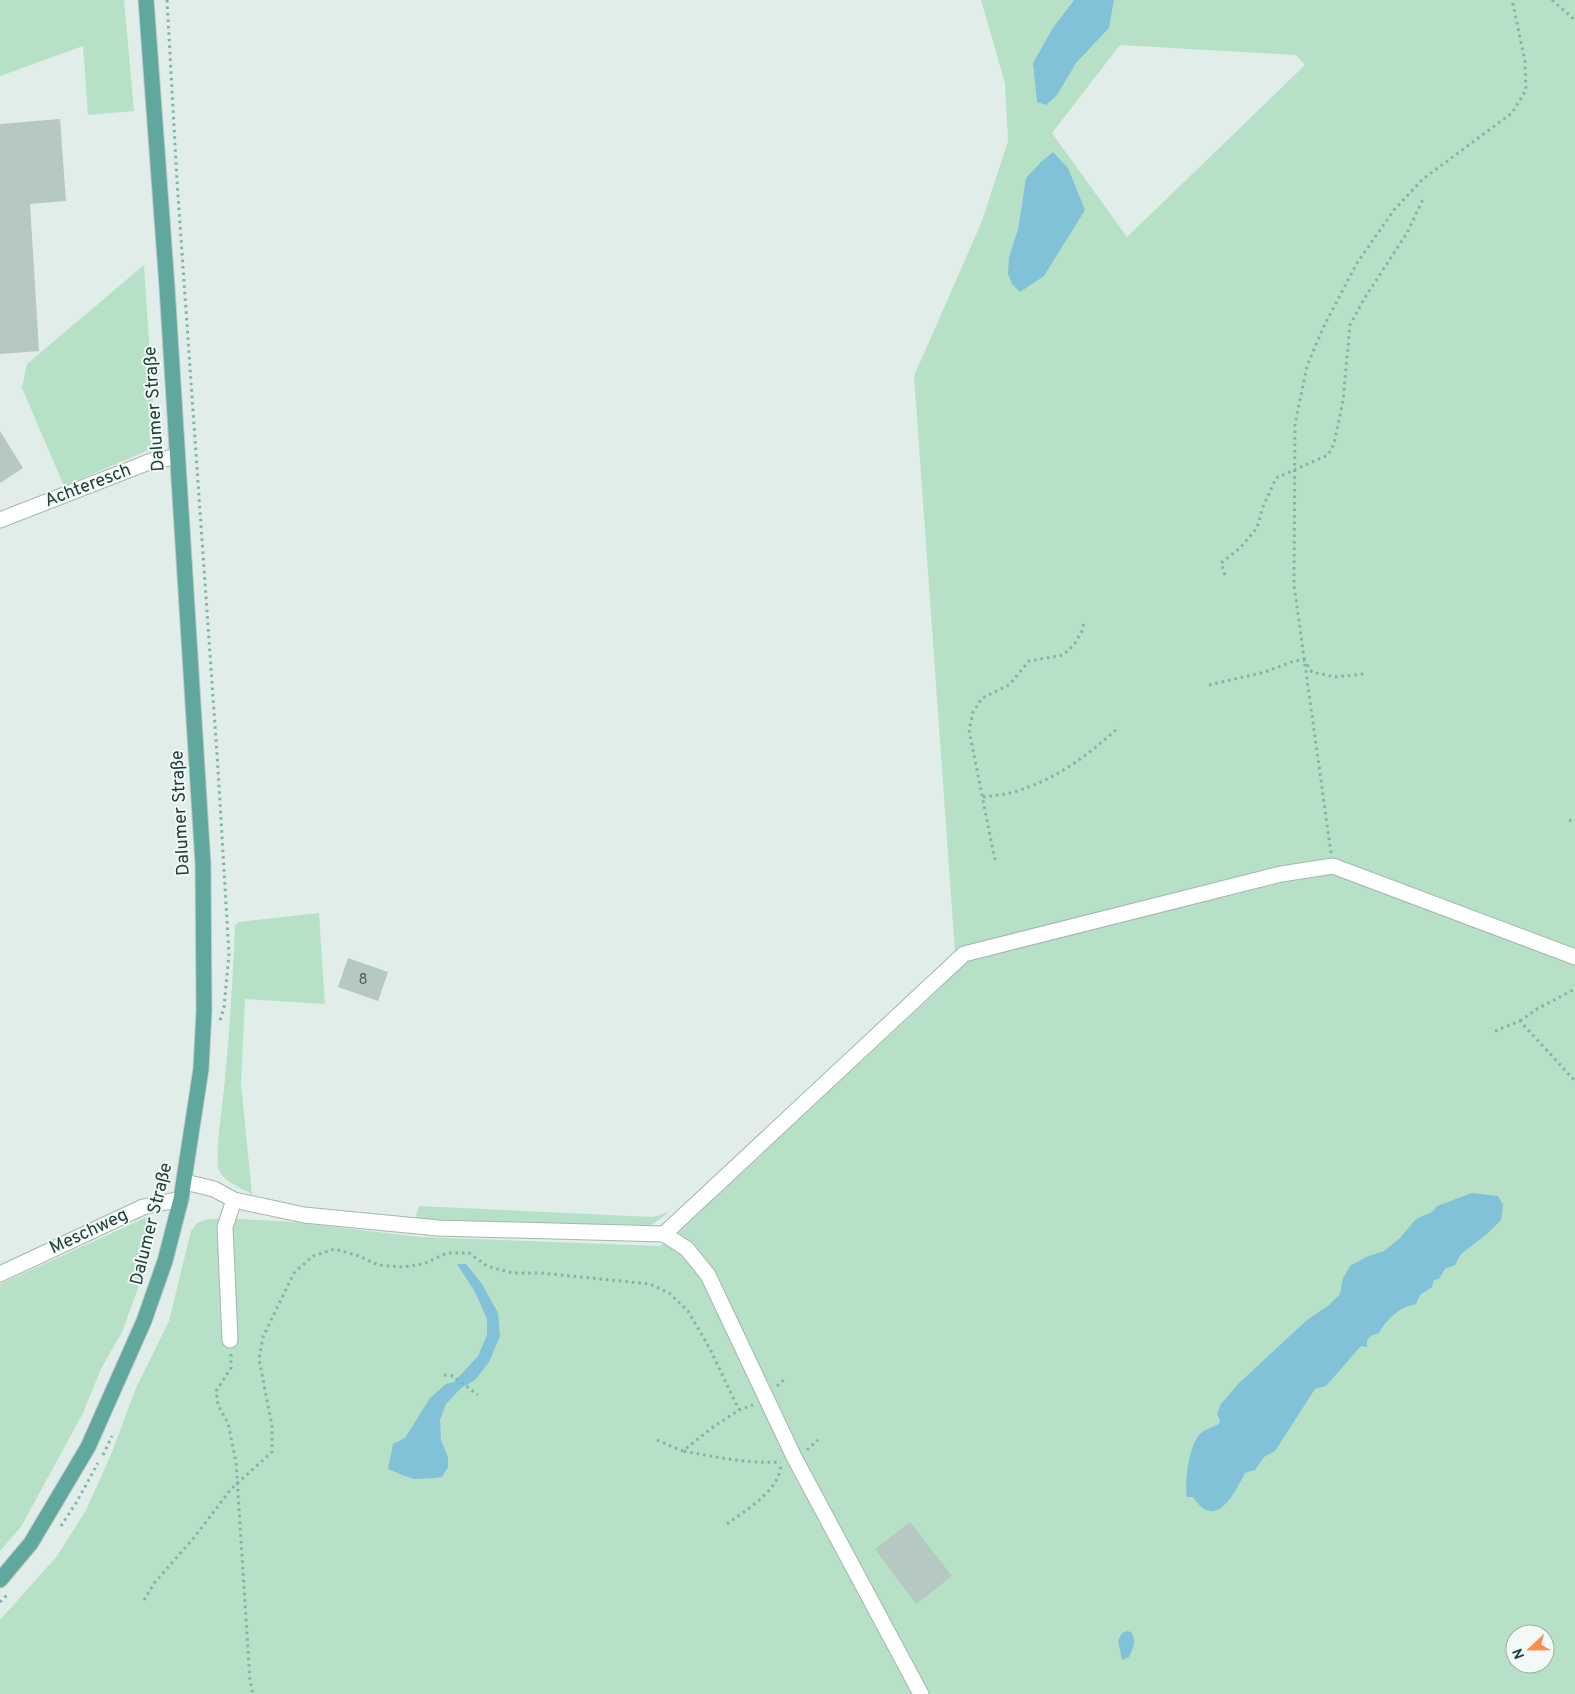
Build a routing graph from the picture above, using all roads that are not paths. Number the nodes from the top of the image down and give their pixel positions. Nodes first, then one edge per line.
1 (146, 0) edge
2 (177, 457) junction
3 (0, 520) edge
4 (1575, 957) edge
5 (184, 1182) junction
6 (181, 1199) junction
7 (234, 1200) junction
8 (664, 1234) junction
9 (0, 1274) edge
10 (230, 1340) road end
11 (0, 1580) edge
12 (921, 1694) edge

1 - 2 main road, Dalumer Straße
2 - 3 street, Achteresch
2 - 5 main road, Dalumer Straße
4 - 8 street
5 - 6 main road, Dalumer Straße
5 - 7 street
6 - 9 street, Meschweg
6 - 11 main road, Dalumer Straße
7 - 8 street
7 - 10 street
8 - 12 street

